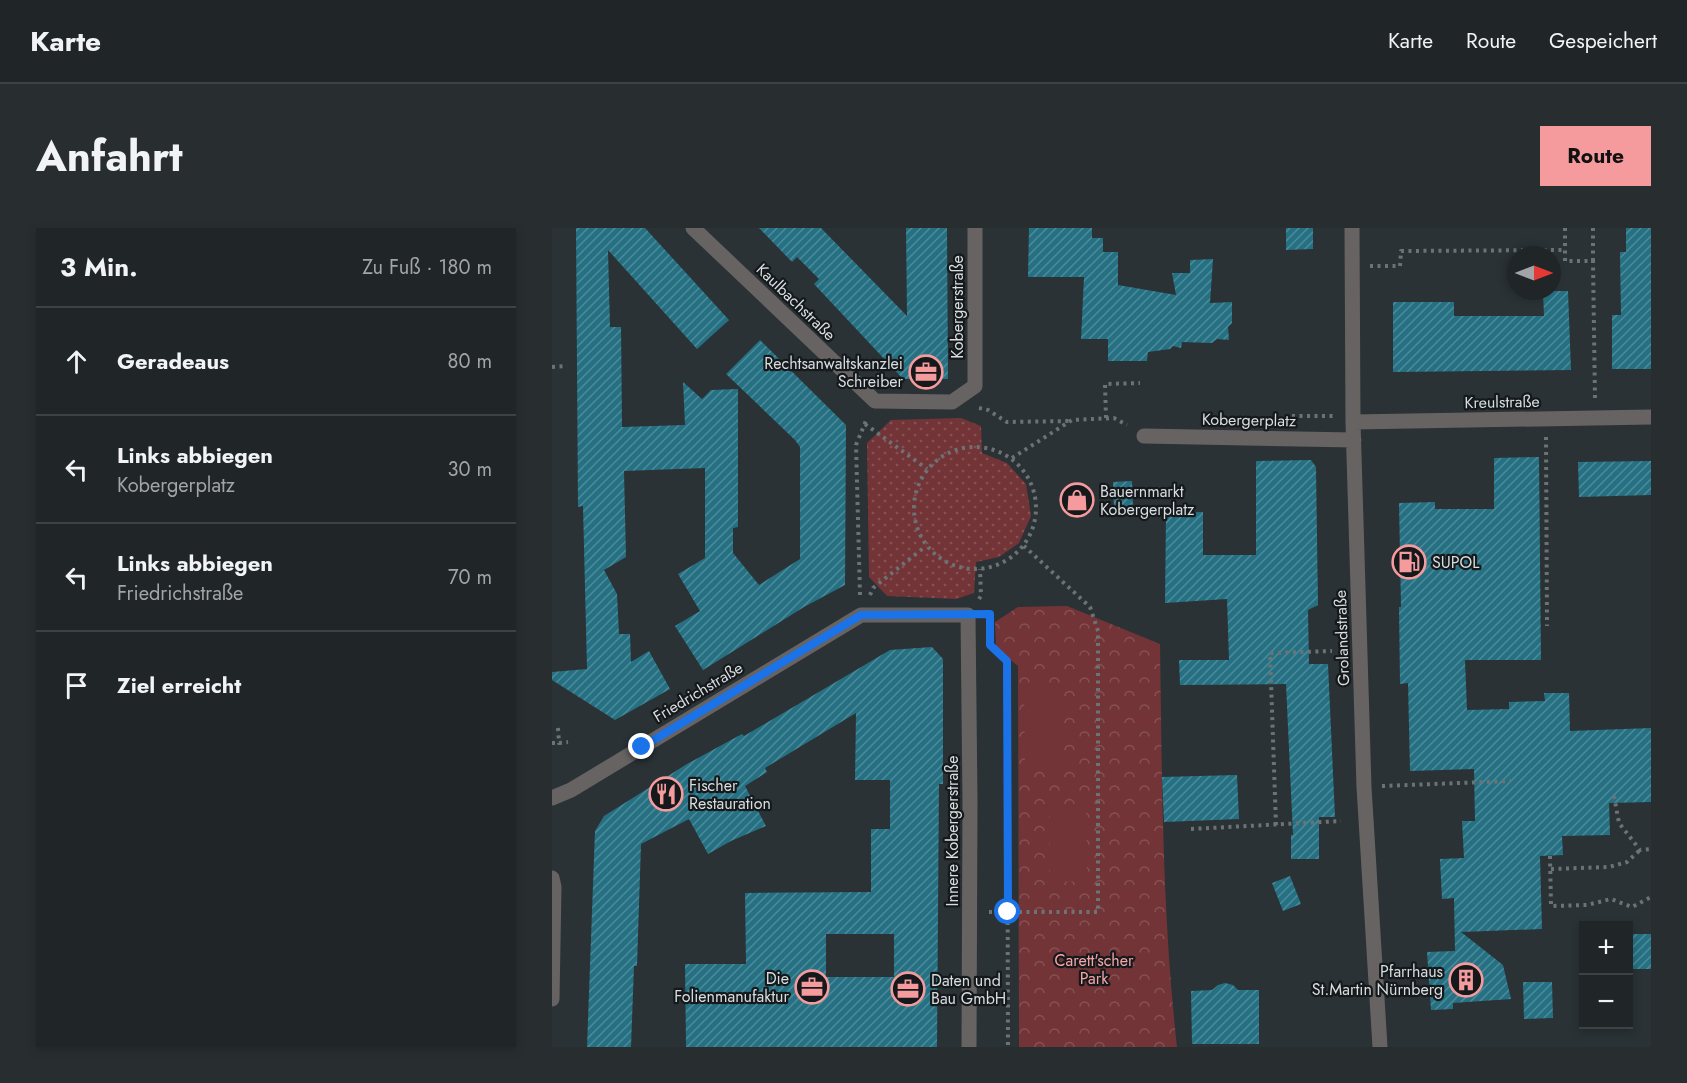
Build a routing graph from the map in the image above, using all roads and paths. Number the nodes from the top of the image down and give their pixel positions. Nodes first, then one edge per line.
1 (693, 228) edge
2 (975, 228) edge
3 (1352, 228) edge
4 (1565, 228) edge
5 (1593, 228) edge
6 (1565, 250) junction
7 (1593, 261) junction
8 (1352, 266) junction
9 (567, 366) dead end
10 (552, 367) edge
11 (1140, 383) dead end
12 (874, 401) junction
13 (952, 402) junction
14 (1651, 417) edge
15 (1106, 418) junction
16 (1595, 418) junction
17 (1545, 419) junction
18 (1072, 420) junction
19 (1353, 422) junction
20 (865, 424) junction
21 (1144, 436) joint
22 (1354, 440) junction
23 (1012, 458) junction
24 (927, 469) junction
25 (926, 546) junction
26 (1024, 546) junction
27 (980, 569) junction
28 (861, 615) junction
29 (968, 615) junction
30 (1547, 626) dead end
31 (990, 635) dead end
32 (1332, 651) dead end
33 (558, 729) dead end
34 (568, 742) dead end
35 (552, 743) edge
36 (559, 743) junction
37 (1511, 781) dead end
38 (1402, 785) dead end
39 (1614, 796) dead end
40 (552, 798) edge
41 (1341, 821) dead end
42 (1276, 825) junction
43 (1191, 829) dead end
44 (1651, 849) edge
45 (1640, 850) junction
46 (1550, 856) dead end
47 (1551, 869) junction
48 (552, 878) edge
49 (1650, 899) edge
50 (970, 912) junction
51 (1008, 912) junction
52 (552, 999) edge
53 (969, 1047) edge
54 (1008, 1047) edge
55 (1380, 1047) edge

1 - 12 street, Kaulbachstraße
2 - 13 street, Kobergerstraße
3 - 8 street, Grolandstraße
4 - 6 path
5 - 7 path
6 - 7 path
6 - 8 path
7 - 16 path
8 - 19 street, Grolandstraße
9 - 10 path
11 - 15 path
12 - 13 street
12 - 20 path
13 - 18 path
14 - 16 street, Kreulstraße
15 - 18 path
15 - 21 path
16 - 17 street, Kreulstraße
17 - 19 street, Kreulstraße
17 - 30 path
18 - 23 path
19 - 22 street, Grolandstraße
20 - 24 path
20 - 28 path
21 - 22 street, Kobergerplatz
22 - 55 street, Grolandstraße
23 - 24 path
23 - 26 path
24 - 25 path
25 - 27 path
25 - 28 path
26 - 27 path
26 - 51 path
27 - 29 path
28 - 29 street
28 - 40 street, Friedrichstraße
29 - 50 street, Innere Kobergerstraße
31 - 51 path
32 - 42 path
33 - 36 path
34 - 36 path
35 - 36 path
37 - 38 path
39 - 45 path
41 - 42 path
42 - 43 path
44 - 45 path
45 - 47 path
46 - 47 path
47 - 49 path
48 - 52 street
50 - 51 path
50 - 53 street, Innere Kobergerstraße
51 - 54 path

